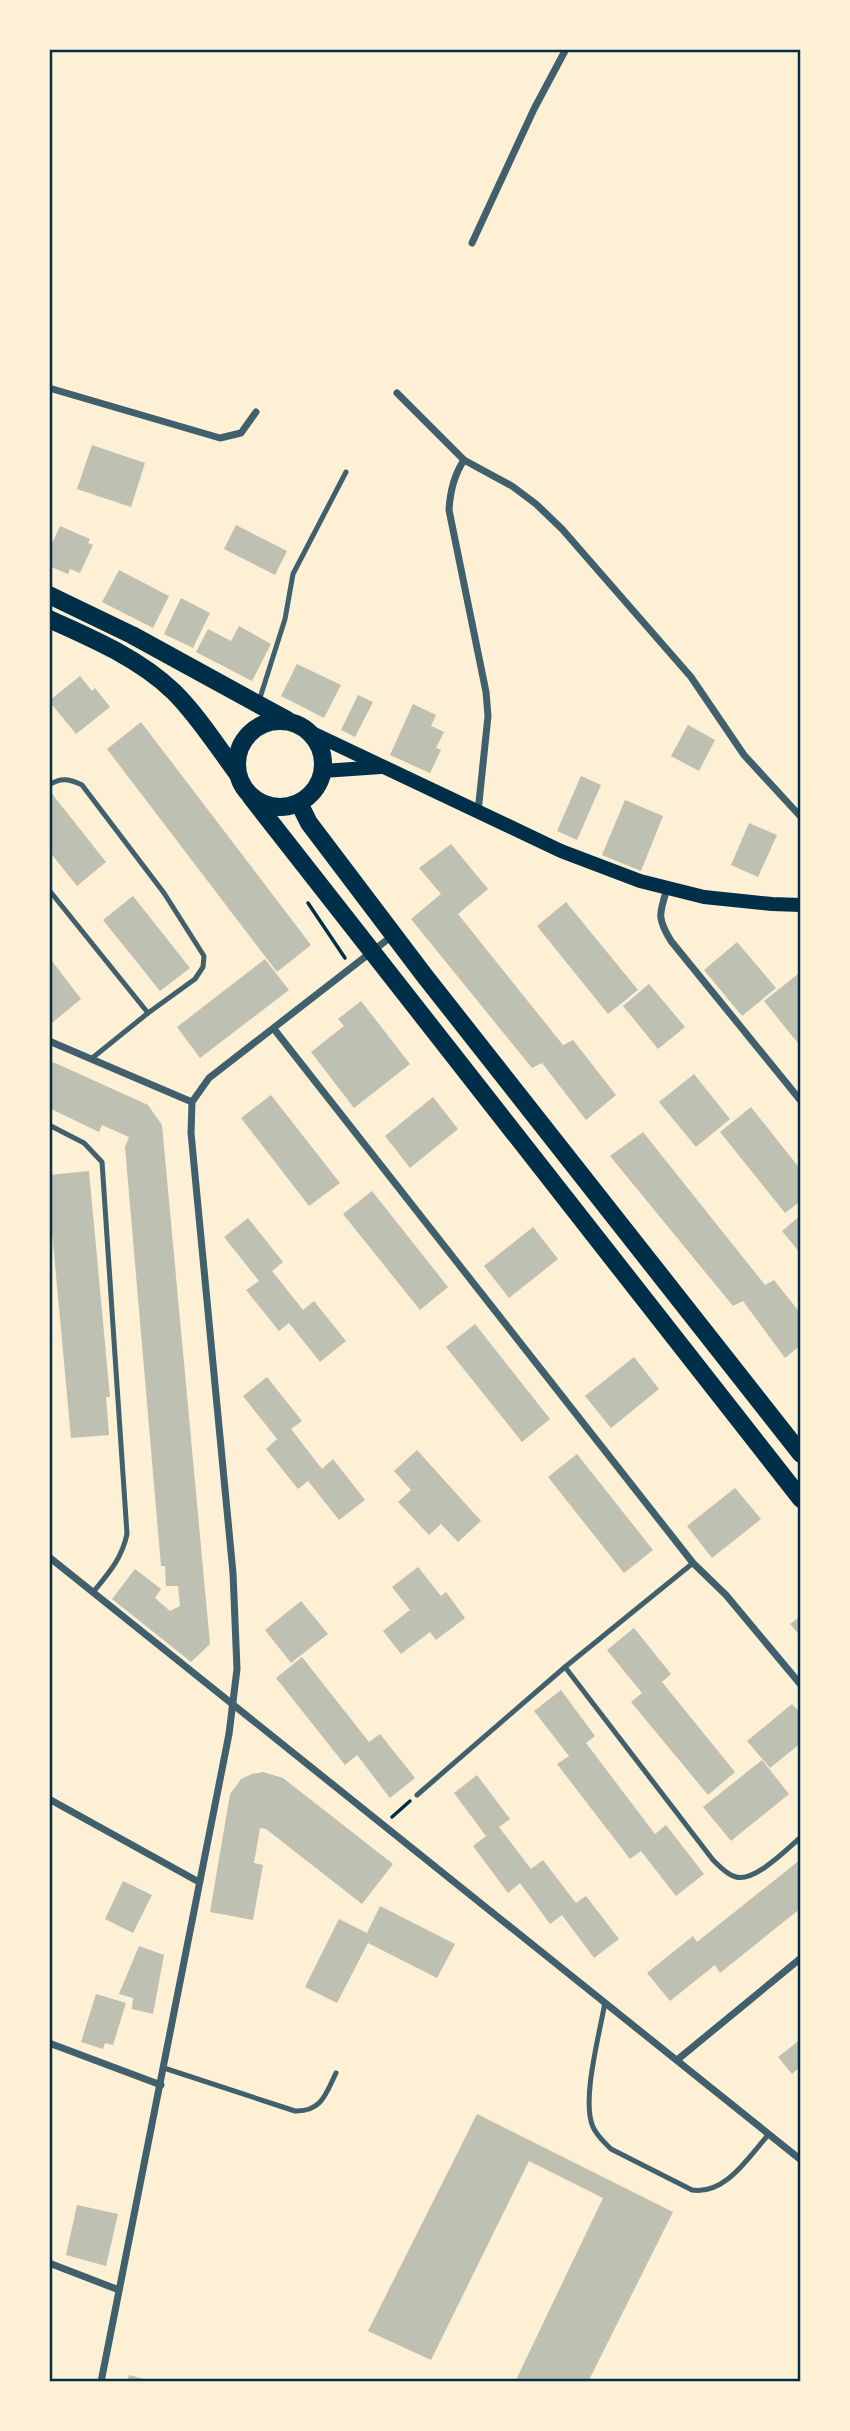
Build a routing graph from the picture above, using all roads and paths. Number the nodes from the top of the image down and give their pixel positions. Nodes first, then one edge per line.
1 (566, 49) edge
2 (472, 243) dead end
3 (49, 388) edge
4 (397, 393) dead end
5 (256, 412) dead end
6 (464, 460) junction
7 (346, 471) dead end
8 (49, 595) edge
9 (49, 620) edge
10 (258, 704) junction
11 (290, 722) junction
12 (308, 731) junction
13 (383, 766) junction
14 (323, 771) junction
15 (237, 773) junction
16 (49, 785) edge
17 (251, 797) junction
18 (299, 803) junction
19 (478, 813) junction
20 (801, 817) edge
21 (49, 890) edge
22 (667, 890) junction
23 (305, 899) dead end
24 (801, 905) edge
25 (394, 935) junction
26 (372, 952) junction
27 (352, 968) junction
28 (148, 1013) junction
29 (274, 1029) junction
30 (49, 1041) edge
31 (91, 1059) junction
32 (801, 1101) edge
33 (192, 1102) junction
34 (49, 1125) edge
35 (801, 1454) edge
36 (801, 1499) edge
37 (49, 1557) edge
38 (693, 1563) junction
39 (94, 1591) junction
40 (565, 1667) junction
41 (801, 1685) edge
42 (234, 1704) junction
43 (417, 1795) joint
44 (49, 1799) edge
45 (383, 1824) junction
46 (801, 1837) edge
47 (199, 1882) junction
48 (801, 1958) edge
49 (605, 2002) junction
50 (49, 2043) edge
51 (677, 2060) junction
52 (164, 2068) junction
53 (336, 2073) dead end
54 (161, 2085) junction
55 (769, 2134) junction
56 (801, 2160) edge
57 (49, 2263) edge
58 (119, 2290) junction
59 (101, 2382) edge

1 - 2 street
3 - 5 street
4 - 6 street
6 - 19 street
6 - 20 street
7 - 10 lane
8 - 10 main road
9 - 15 main road
10 - 11 main road
11 - 12 main road
11 - 15 main road
12 - 13 main road
12 - 14 main road
13 - 14 main road
13 - 19 main road
14 - 18 main road
15 - 17 main road
16 - 28 lane
17 - 18 main road
17 - 26 main road
18 - 25 main road
19 - 22 main road
21 - 28 lane
22 - 24 main road
22 - 32 street
23 - 27 path
25 - 26 street
25 - 35 main road
26 - 27 street
26 - 36 main road
27 - 29 street
28 - 31 lane
29 - 33 street
29 - 38 street
30 - 31 street
31 - 33 street
33 - 42 street
34 - 39 lane
37 - 39 street
38 - 40 lane
38 - 41 street
39 - 42 street
40 - 43 lane
40 - 46 lane
42 - 45 street
42 - 47 street
43 - 45 path
44 - 47 street
45 - 49 street
47 - 52 street
48 - 51 street
49 - 51 street
49 - 55 lane
50 - 54 street
51 - 55 street
52 - 53 lane
52 - 54 street
54 - 58 street
55 - 56 street
57 - 58 street
58 - 59 street

